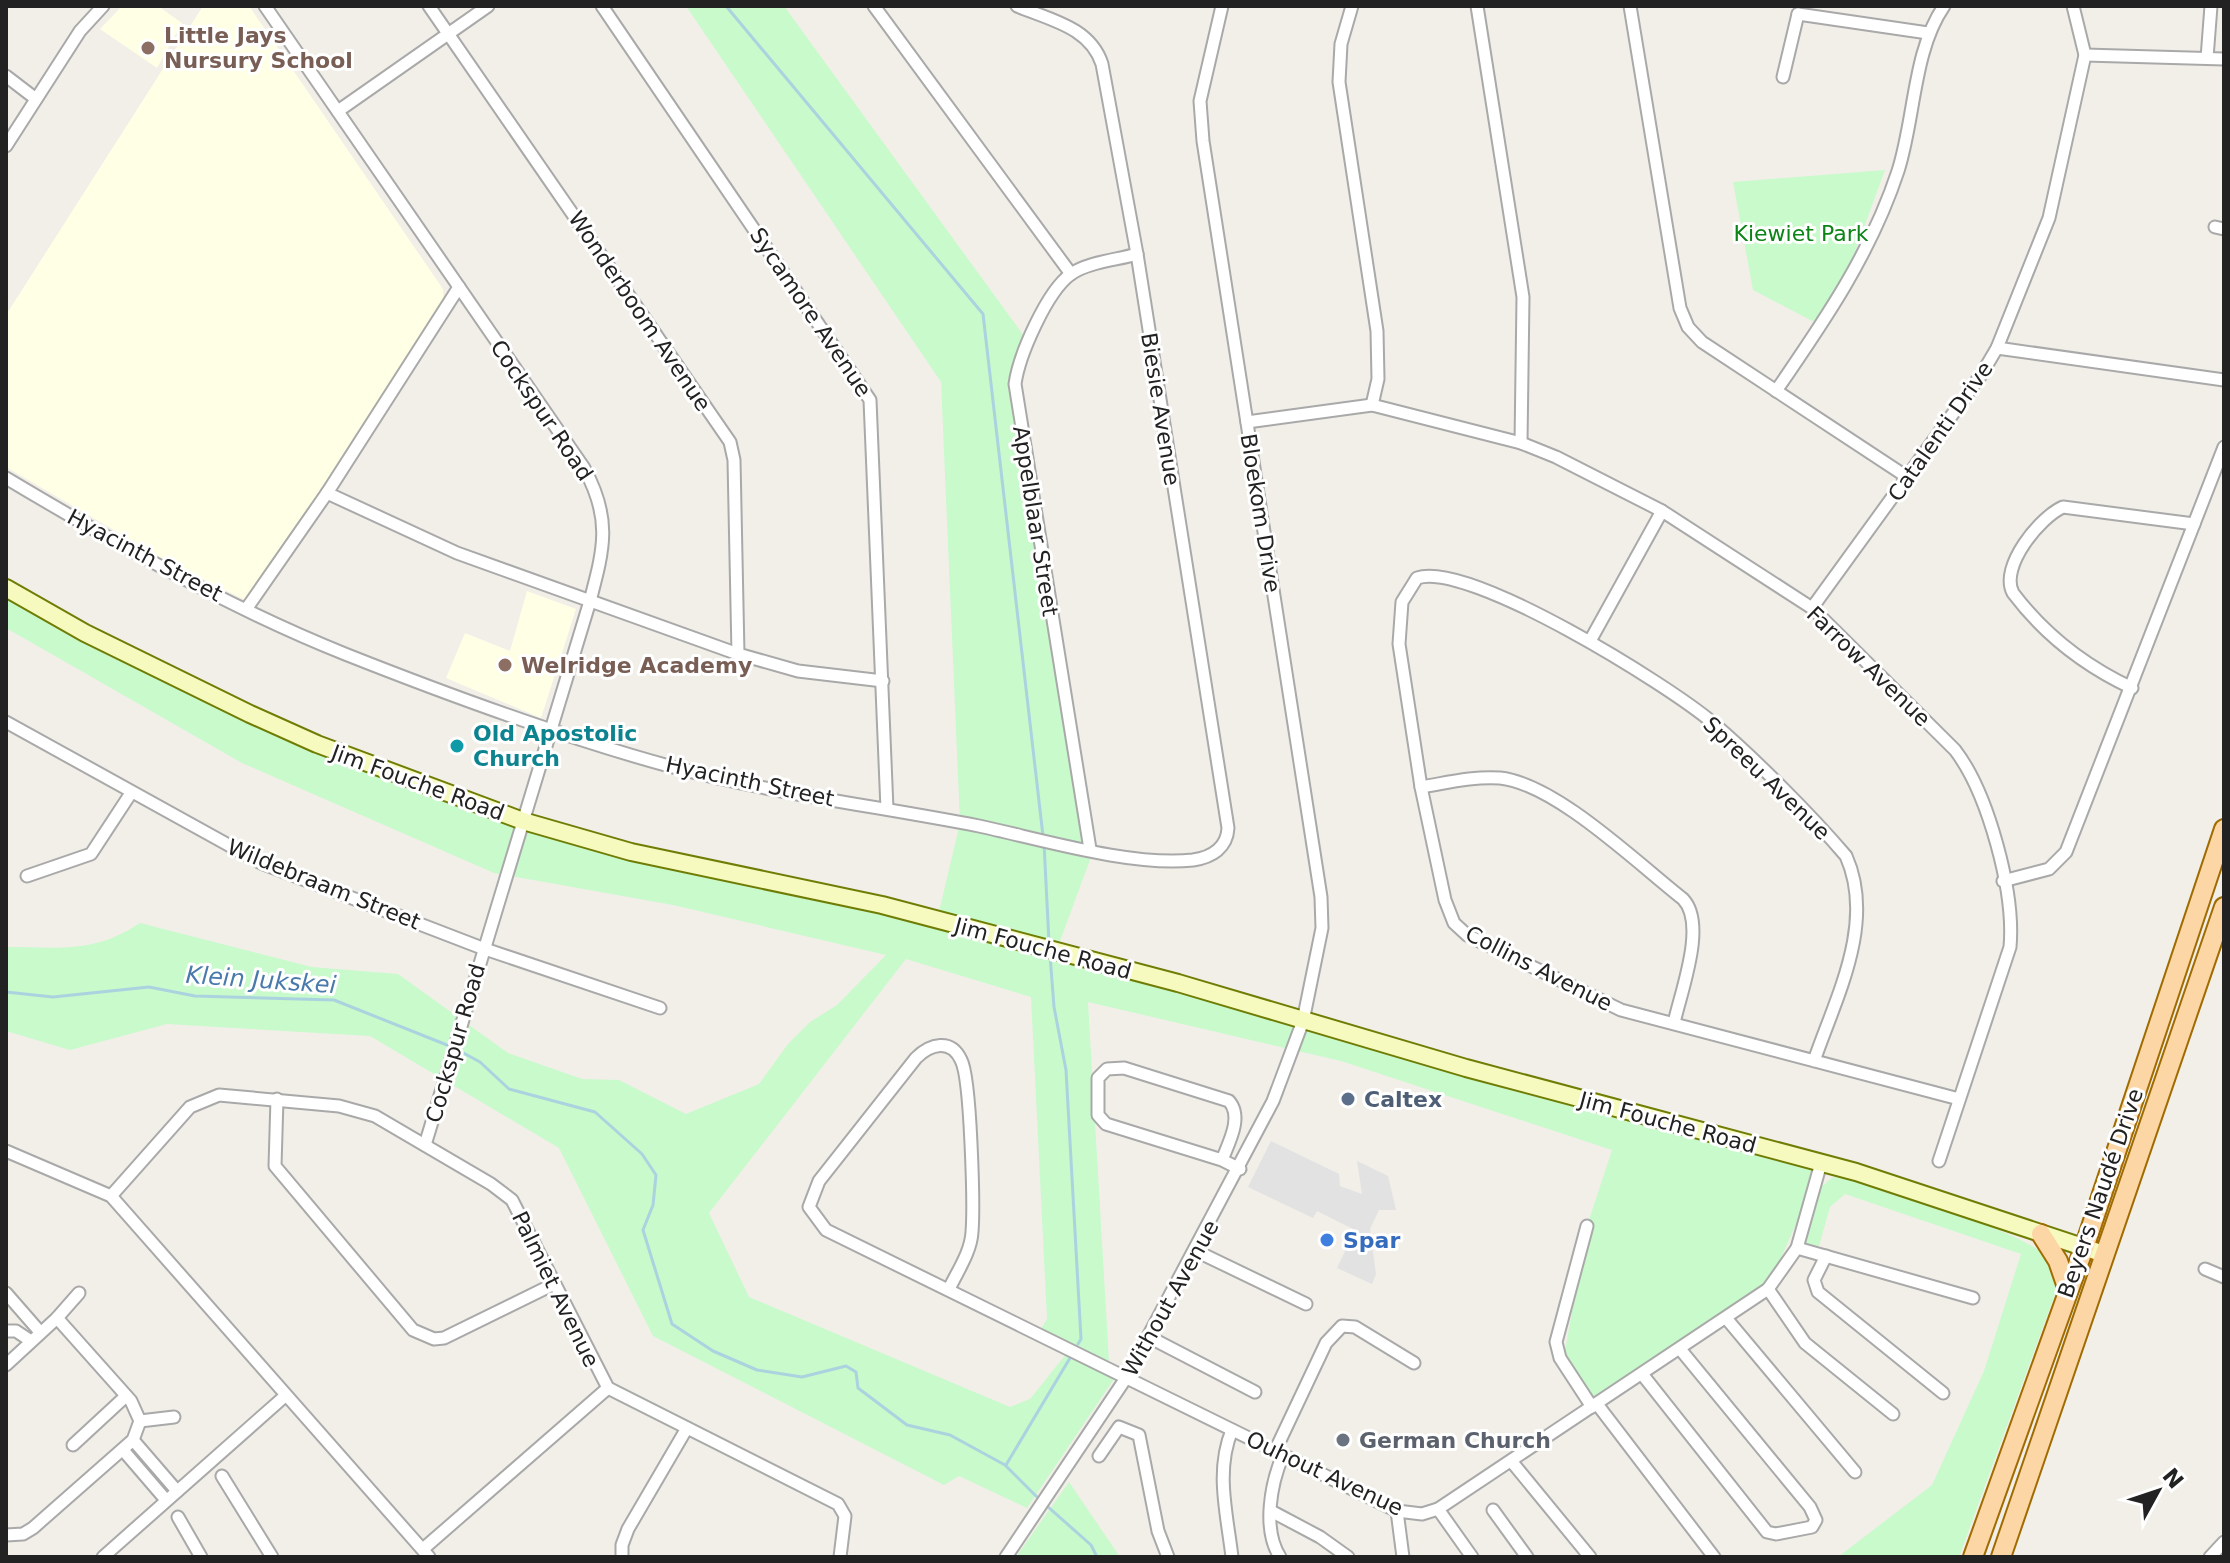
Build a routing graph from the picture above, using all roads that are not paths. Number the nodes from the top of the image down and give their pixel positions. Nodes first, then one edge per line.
1 (103, 6) edge
2 (265, 6) edge
3 (429, 6) edge
4 (488, 6) edge
5 (602, 6) edge
6 (874, 6) edge
7 (1017, 6) edge
8 (1222, 6) edge
9 (1352, 6) edge
10 (1477, 6) edge
11 (1630, 6) edge
12 (1944, 6) edge
13 (2073, 6) edge
14 (2211, 6) edge
15 (1797, 10) edge
16 (1928, 33) junction
17 (448, 34) junction
18 (2085, 55) junction
19 (2207, 58) junction
20 (2224, 59) edge
21 (6, 76) edge
22 (1783, 77) dead end
23 (36, 99) junction
24 (338, 111) junction
25 (6, 146) edge
26 (1137, 254) junction
27 (1071, 274) junction
28 (459, 287) junction
29 (1997, 348) junction
30 (2224, 380) edge
31 (1776, 391) junction
32 (1372, 405) junction
33 (1247, 422) junction
34 (1521, 443) junction
35 (2224, 447) edge
36 (1907, 477) junction
37 (6, 478) edge
38 (327, 493) junction
39 (1662, 511) junction
40 (2194, 524) junction
41 (1410, 584) joint
42 (6, 588) edge
43 (590, 601) junction
44 (247, 608) junction
45 (1812, 608) junction
46 (1590, 641) junction
47 (738, 654) junction
48 (883, 681) junction
49 (2132, 688) junction
50 (10, 724) edge
51 (549, 730) junction
52 (6, 739) edge
53 (1421, 787) junction
54 (131, 793) junction
55 (887, 809) junction
56 (523, 821) junction
57 (2224, 829) edge
58 (1090, 849) junction
59 (1212, 854) joint
60 (27, 876) dead end
61 (2003, 881) junction
62 (2224, 907) edge
63 (482, 948) junction
64 (660, 1008) dead end
65 (1303, 1021) junction
66 (1674, 1023) junction
67 (1814, 1061) junction
68 (277, 1099) junction
69 (1959, 1099) junction
70 (425, 1145) junction
71 (6, 1151) edge
72 (1222, 1160) junction
73 (1939, 1161) dead end
74 (1821, 1163) junction
75 (1240, 1169) junction
76 (111, 1196) junction
77 (1587, 1226) dead end
78 (2041, 1234) junction
79 (1797, 1248) junction
80 (2084, 1248) junction
81 (1196, 1251) junction
82 (2104, 1254) junction
83 (1826, 1256) junction
84 (2205, 1269) dead end
85 (2224, 1277) edge
86 (554, 1284) junction
87 (949, 1289) junction
88 (1768, 1289) junction
89 (2068, 1290) junction
90 (6, 1293) edge
91 (79, 1293) dead end
92 (1973, 1298) dead end
93 (1306, 1304) dead end
94 (57, 1318) junction
95 (1726, 1318) junction
96 (6, 1331) edge
97 (35, 1337) junction
98 (1149, 1337) junction
99 (1680, 1349) junction
100 (1414, 1363) dead end
101 (6, 1365) edge
102 (1642, 1374) junction
103 (1126, 1378) junction
104 (608, 1388) junction
105 (1255, 1392) dead end
106 (1943, 1393) dead end
107 (126, 1396) junction
108 (285, 1396) junction
109 (1595, 1406) junction
110 (1893, 1414) dead end
111 (174, 1417) dead end
112 (1101, 1417) junction
113 (140, 1421) junction
114 (1119, 1427) junction
115 (687, 1428) junction
116 (1232, 1430) junction
117 (133, 1440) junction
118 (73, 1445) dead end
119 (123, 1450) junction
120 (1279, 1453) junction
121 (1099, 1456) dead end
122 (1512, 1462) junction
123 (1855, 1472) dead end
124 (222, 1476) dead end
125 (177, 1491) junction
126 (166, 1500) junction
127 (1438, 1509) junction
128 (1493, 1510) dead end
129 (1271, 1511) junction
130 (1397, 1511) junction
131 (178, 1517) dead end
132 (6, 1535) edge
133 (2224, 1542) edge
134 (426, 1553) edge
135 (103, 1557) edge
136 (201, 1557) edge
137 (272, 1557) edge
138 (622, 1557) edge
139 (840, 1557) edge
140 (1006, 1557) edge
141 (1168, 1557) edge
142 (1232, 1557) edge
143 (1280, 1557) edge
144 (1348, 1557) edge
145 (1403, 1557) edge
146 (1472, 1557) edge
147 (1527, 1557) edge
148 (1590, 1557) edge
149 (1714, 1557) edge
150 (1973, 1557) edge
151 (2001, 1557) edge
152 (2210, 1557) edge

1 - 23 street
2 - 24 street, Cockspur Road
3 - 17 street, Wonderboom Avenue
4 - 17 street
5 - 48 street, Sycamore Avenue
6 - 27 street
7 - 26 street, Biesie Avenue
8 - 33 street, Bloekom Drive
9 - 32 street
10 - 34 street
11 - 31 street
12 - 16 street
13 - 18 street, Catalenti Drive
14 - 19 street
15 - 16 street
15 - 22 street
16 - 31 street
17 - 24 street
17 - 47 street, Wonderboom Avenue
18 - 19 street
18 - 29 street, Catalenti Drive
19 - 20 street
21 - 23 street
23 - 25 street
24 - 28 street, Cockspur Road
26 - 27 street
26 - 59 street, Biesie Avenue
27 - 58 street, Appelblaar Street
28 - 38 street
28 - 43 street, Cockspur Road
29 - 30 street
29 - 36 street, Catalenti Drive
31 - 36 street
32 - 33 street, Farrow Avenue
32 - 34 street, Farrow Avenue
33 - 65 street, Bloekom Drive
34 - 39 street, Farrow Avenue
35 - 40 street
36 - 45 street, Catalenti Drive
37 - 44 street, Hyacinth Street
38 - 43 street
38 - 44 street
39 - 45 street, Farrow Avenue
39 - 46 street
40 - 49 street
40 - 49 street
41 - 46 street, Spreeu Avenue
41 - 53 street, Collins Avenue
42 - 56 street, Jim Fouche Road
43 - 47 street
43 - 51 street, Cockspur Road
44 - 51 street, Hyacinth Street
45 - 61 street, Farrow Avenue
46 - 67 street, Spreeu Avenue
47 - 48 street
48 - 55 street, Sycamore Avenue
49 - 61 street
50 - 52 street
50 - 54 street, Wildebraam Street
51 - 55 street, Hyacinth Street
51 - 56 street, Cockspur Road
53 - 66 street, Collins Avenue
53 - 66 street
54 - 60 street
54 - 63 street, Wildebraam Street
55 - 58 street, Hyacinth Street
56 - 63 street, Cockspur Road
56 - 65 street, Jim Fouche Road
57 - 80 main road, Beyers Naudé Drive
58 - 59 street, Hyacinth Street
61 - 69 street, Farrow Avenue
62 - 82 main road, Beyers Naudé Drive
63 - 64 street, Wildebraam Street
63 - 70 street, Cockspur Road
65 - 74 street, Jim Fouche Road
65 - 75 street, Without Avenue
66 - 67 street, Collins Avenue
67 - 69 street, Collins Avenue
68 - 70 street, Palmiet Avenue
68 - 76 street, Palmiet Avenue
68 - 86 street
69 - 73 street, Farrow Avenue
70 - 86 street, Palmiet Avenue
71 - 76 street
72 - 72 street
72 - 75 street
74 - 78 street, Jim Fouche Road
74 - 79 street, Ouhout Avenue
75 - 81 street, Without Avenue
76 - 108 street
77 - 109 street
78 - 80 street, Jim Fouche Road
78 - 89 main road
79 - 83 street
79 - 88 street, Ouhout Avenue
80 - 82 street, Jim Fouche Road
80 - 89 main road, Beyers Naudé Drive
81 - 93 street
81 - 98 street, Without Avenue
82 - 151 main road, Beyers Naudé Drive
83 - 92 street
83 - 106 street
84 - 85 street
86 - 104 street, Palmiet Avenue
87 - 87 street, Ouhout Avenue
87 - 103 street, Ouhout Avenue
88 - 95 street, Ouhout Avenue
88 - 110 street
89 - 150 main road, Beyers Naudé Drive
90 - 97 street
91 - 94 street
94 - 97 street
94 - 107 street
95 - 99 street, Ouhout Avenue
95 - 123 street
96 - 97 street
97 - 101 street
98 - 103 street, Without Avenue
98 - 105 street
99 - 102 street, Ouhout Avenue
99 - 102 street
100 - 120 street
102 - 109 street, Ouhout Avenue
103 - 112 street, Without Avenue
103 - 116 street, Ouhout Avenue
104 - 115 street, Palmiet Avenue
104 - 134 street
107 - 113 street
107 - 118 street
108 - 125 street
108 - 134 street
109 - 122 street, Ouhout Avenue
109 - 149 street
111 - 113 street
112 - 114 street
112 - 140 street, Without Avenue
113 - 117 street
114 - 121 street
114 - 141 street
115 - 138 street
115 - 139 street, Palmiet Avenue
116 - 120 street, Ouhout Avenue
116 - 142 street
117 - 119 street
117 - 125 street
119 - 126 street
119 - 132 street
120 - 129 street
120 - 130 street, Ouhout Avenue
122 - 127 street, Ouhout Avenue
122 - 148 street
124 - 137 street
125 - 126 street
126 - 135 street
127 - 130 street, Ouhout Avenue
127 - 146 street
128 - 147 street
129 - 143 street
129 - 144 street
130 - 145 street
131 - 136 street
133 - 152 street

